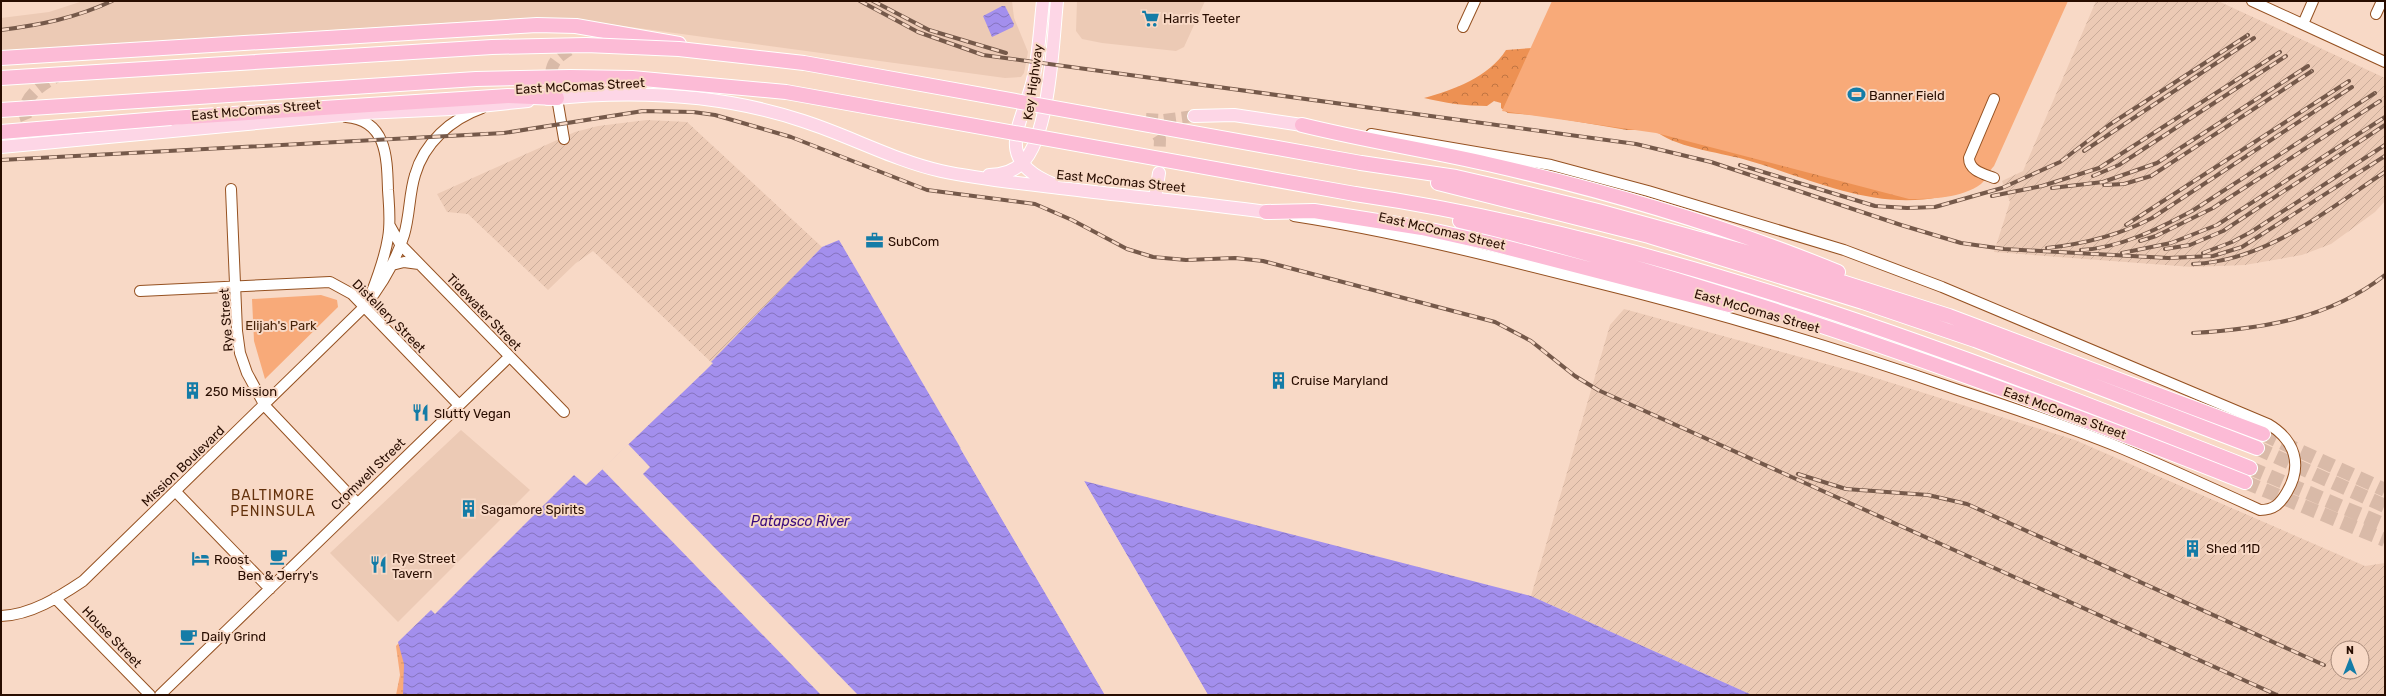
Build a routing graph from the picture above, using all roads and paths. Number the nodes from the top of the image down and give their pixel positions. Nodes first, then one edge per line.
1 (1043, 1) edge
2 (1057, 1) edge
3 (1475, 1) edge
4 (2252, 1) edge
5 (2313, 1) edge
6 (2382, 1) edge
7 (2376, 14) dead end
8 (2303, 24) junction
9 (1463, 27) dead end
10 (679, 44) dead end
11 (1, 58) edge
12 (2385, 62) edge
13 (1, 78) edge
14 (555, 94) junction
15 (1994, 99) dead end
16 (490, 106) junction
17 (1, 110) edge
18 (1194, 116) tunnel mouth
19 (342, 117) junction
20 (1302, 125) junction
21 (1, 132) edge
22 (37, 134) dead end
23 (79, 138) junction
24 (564, 139) dead end
25 (1, 147) edge
26 (1361, 162) junction
27 (1022, 163) junction
28 (1159, 173) tunnel mouth
29 (972, 176) junction
30 (1994, 178) dead end
31 (231, 189) dead end
32 (1064, 189) junction
33 (1355, 194) junction
34 (1155, 199) junction
35 (1266, 212) junction
36 (390, 226) junction
37 (400, 244) junction
38 (419, 264) junction
39 (392, 265) junction
40 (236, 287) junction
41 (140, 291) dead end
42 (1903, 300) junction
43 (364, 307) junction
44 (1886, 348) junction
45 (509, 357) junction
46 (459, 405) junction
47 (265, 406) junction
48 (564, 412) dead end
49 (2263, 434) tunnel mouth
50 (2257, 448) tunnel mouth
51 (2250, 468) tunnel mouth
52 (2245, 482) tunnel mouth
53 (176, 492) junction
54 (357, 503) junction
55 (270, 588) junction
56 (55, 598) junction
57 (1, 616) edge
58 (150, 695) edge
59 (160, 695) edge

1 - 27 main road, Key Highway
2 - 27 main road, Key Highway
3 - 9 street
4 - 8 street
5 - 8 street
6 - 7 street
8 - 12 street
10 - 11 highway
13 - 26 highway, bridge
14 - 16 main road, East McComas Street
14 - 21 highway, bridge
14 - 24 street
14 - 29 main road, East McComas Street
15 - 30 street
16 - 19 main road, East McComas Street
16 - 37 street, Mission Boulevard
17 - 33 highway, bridge
18 - 20 main road, East McComas Street
19 - 23 main road, East McComas Street
19 - 36 street, Mission Boulevard
20 - 35 street, East McComas Street
20 - 42 highway
22 - 23 main road
23 - 25 main road, East McComas Street
26 - 42 highway
26 - 50 highway
27 - 29 main road, Key Highway
27 - 32 main road
28 - 34 main road
29 - 32 main road, East McComas Street
31 - 40 street, Rye Street
32 - 34 main road, East McComas Street
33 - 44 highway
33 - 51 highway
34 - 35 main road, East McComas Street
35 - 44 highway
36 - 37 street, Tidewater Street
36 - 43 street, Mission Boulevard
37 - 38 street, Tidewater Street
37 - 39 street, Mission Boulevard
38 - 39 street
38 - 45 street, Tidewater Street
39 - 43 street, Mission Boulevard
40 - 41 street, Distellery Street
40 - 43 street, Distellery Street
40 - 47 street, Rye Street
42 - 49 highway
43 - 46 street, Distellery Street
43 - 47 street, Mission Boulevard
44 - 52 highway
45 - 46 street, Cromwell Street
45 - 48 street, Tidewater Street
46 - 54 street, Cromwell Street
47 - 53 street, Mission Boulevard
47 - 54 street, Rye Street
53 - 55 street
53 - 56 street, Mission Boulevard
54 - 55 street, Cromwell Street
55 - 59 street, Cromwell Street
56 - 57 street, Mission Boulevard
56 - 58 street, House Street

